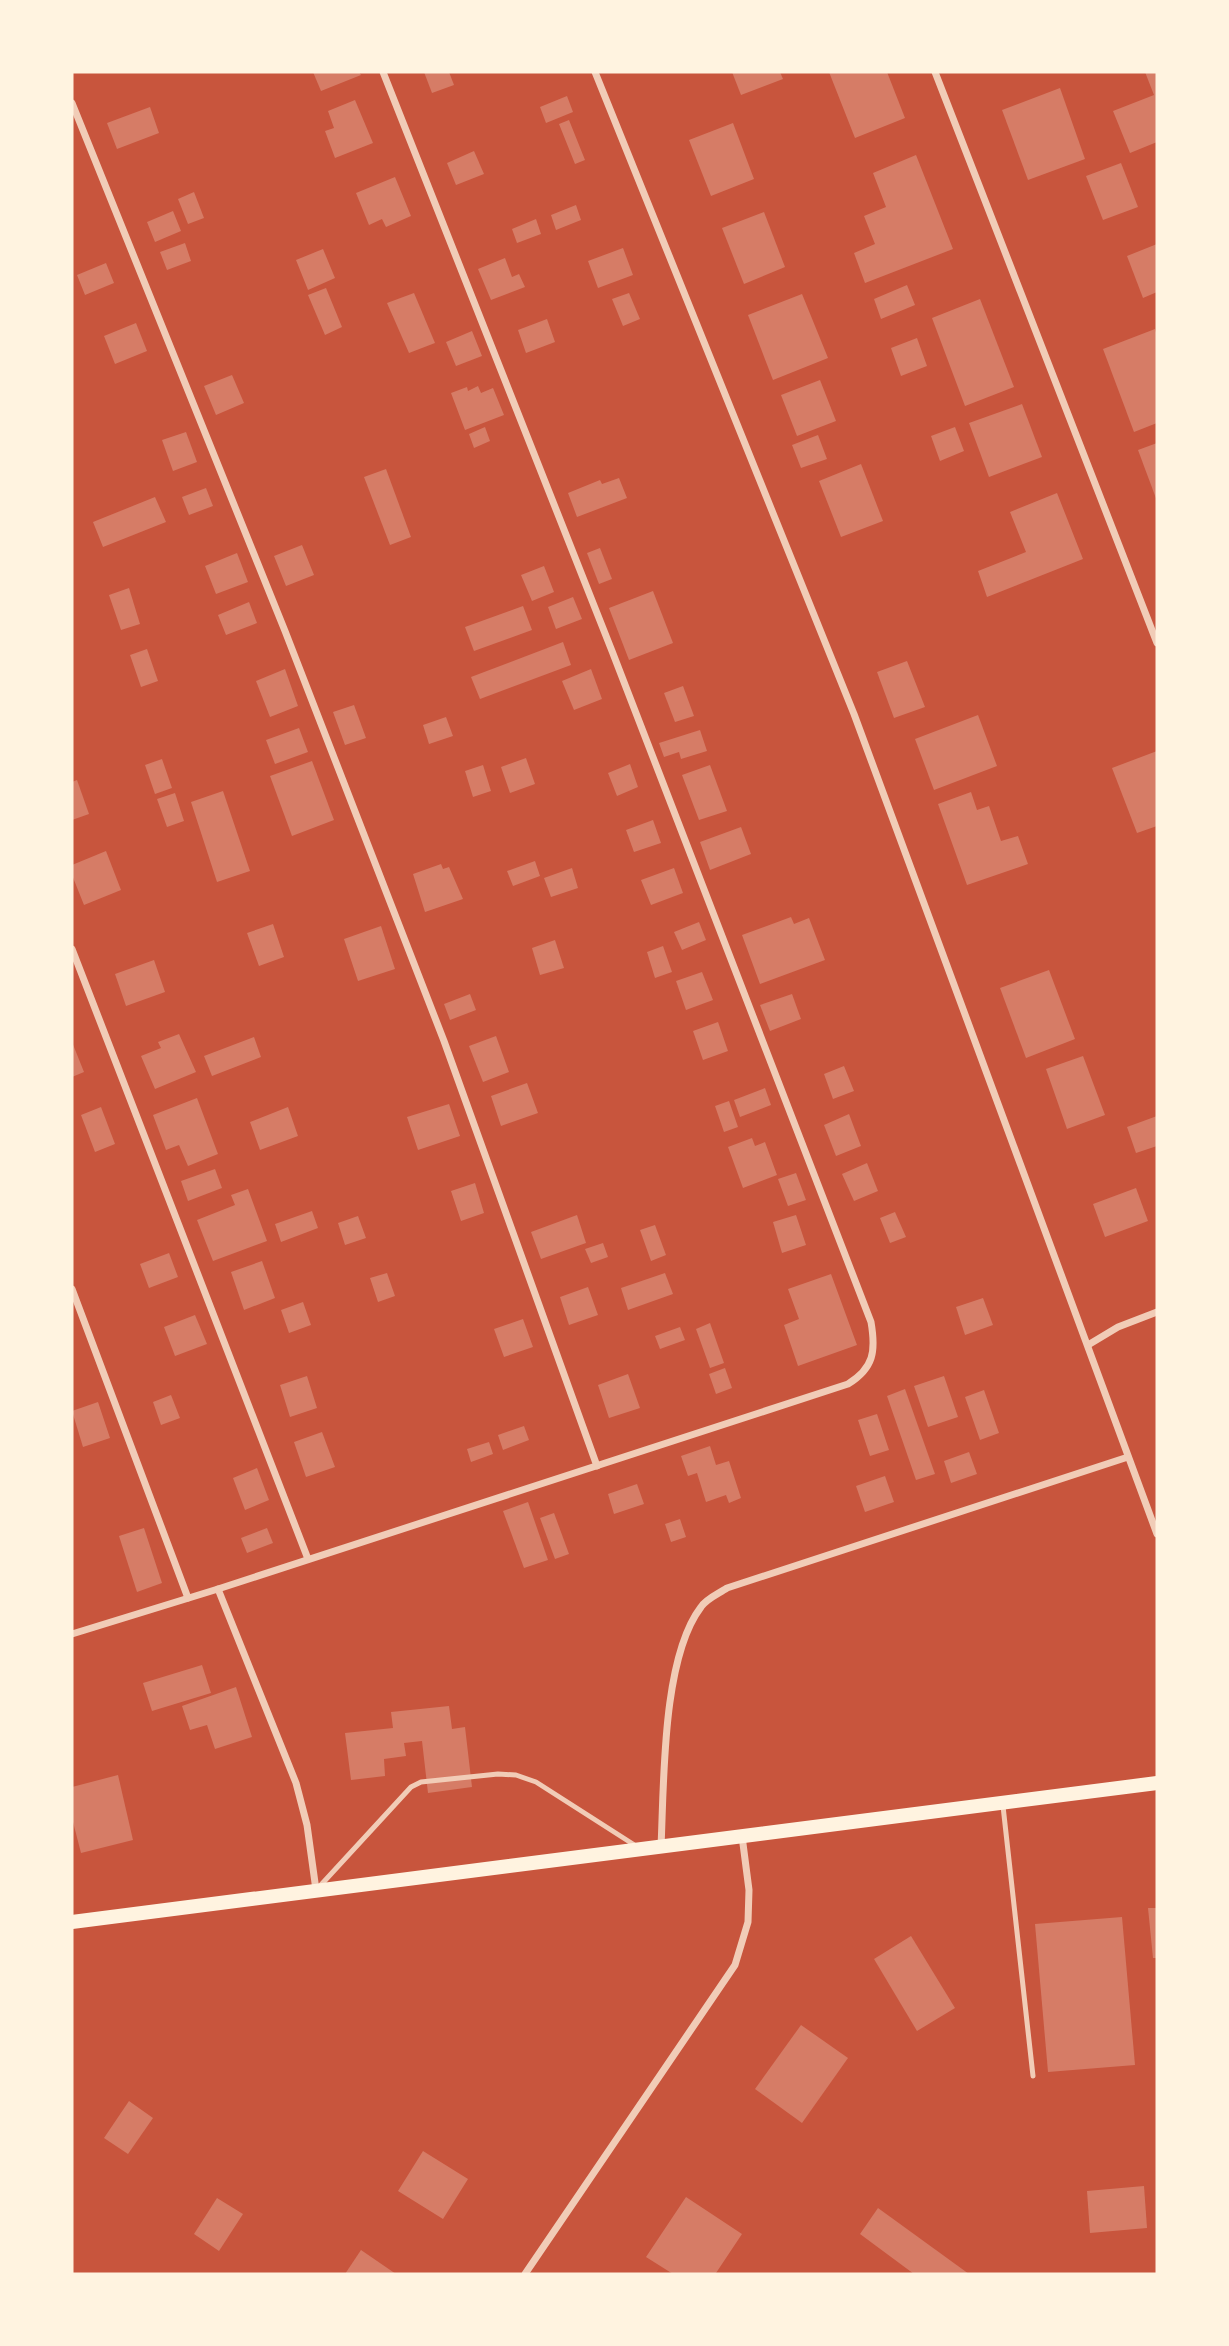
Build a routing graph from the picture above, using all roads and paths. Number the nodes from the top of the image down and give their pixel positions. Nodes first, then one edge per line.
1 (383, 72) edge
2 (595, 72) edge
3 (935, 72) edge
4 (72, 103) edge
5 (1157, 643) edge
6 (72, 949) edge
7 (72, 1289) edge
8 (1157, 1311) edge
9 (1088, 1345) junction
10 (1128, 1457) junction
11 (597, 1466) junction
12 (1157, 1534) edge
13 (308, 1559) junction
14 (218, 1589) junction
15 (188, 1598) junction
16 (72, 1634) edge
17 (1157, 1783) edge
18 (1003, 1802) junction
19 (742, 1836) junction
20 (661, 1847) junction
21 (641, 1849) junction
22 (316, 1890) junction
23 (72, 1922) edge
24 (1032, 2076) dead end
25 (525, 2274) edge

1 - 11 street
2 - 9 street
3 - 5 street
4 - 11 street
6 - 13 street
7 - 15 street
8 - 9 street
9 - 10 street
10 - 12 street
10 - 20 street
11 - 13 street
13 - 14 street
14 - 15 street
14 - 22 street
15 - 16 street
17 - 18 main road
18 - 19 main road
18 - 24 lane
19 - 20 main road
19 - 25 street
20 - 21 main road
21 - 22 main road
21 - 22 lane
22 - 23 main road

